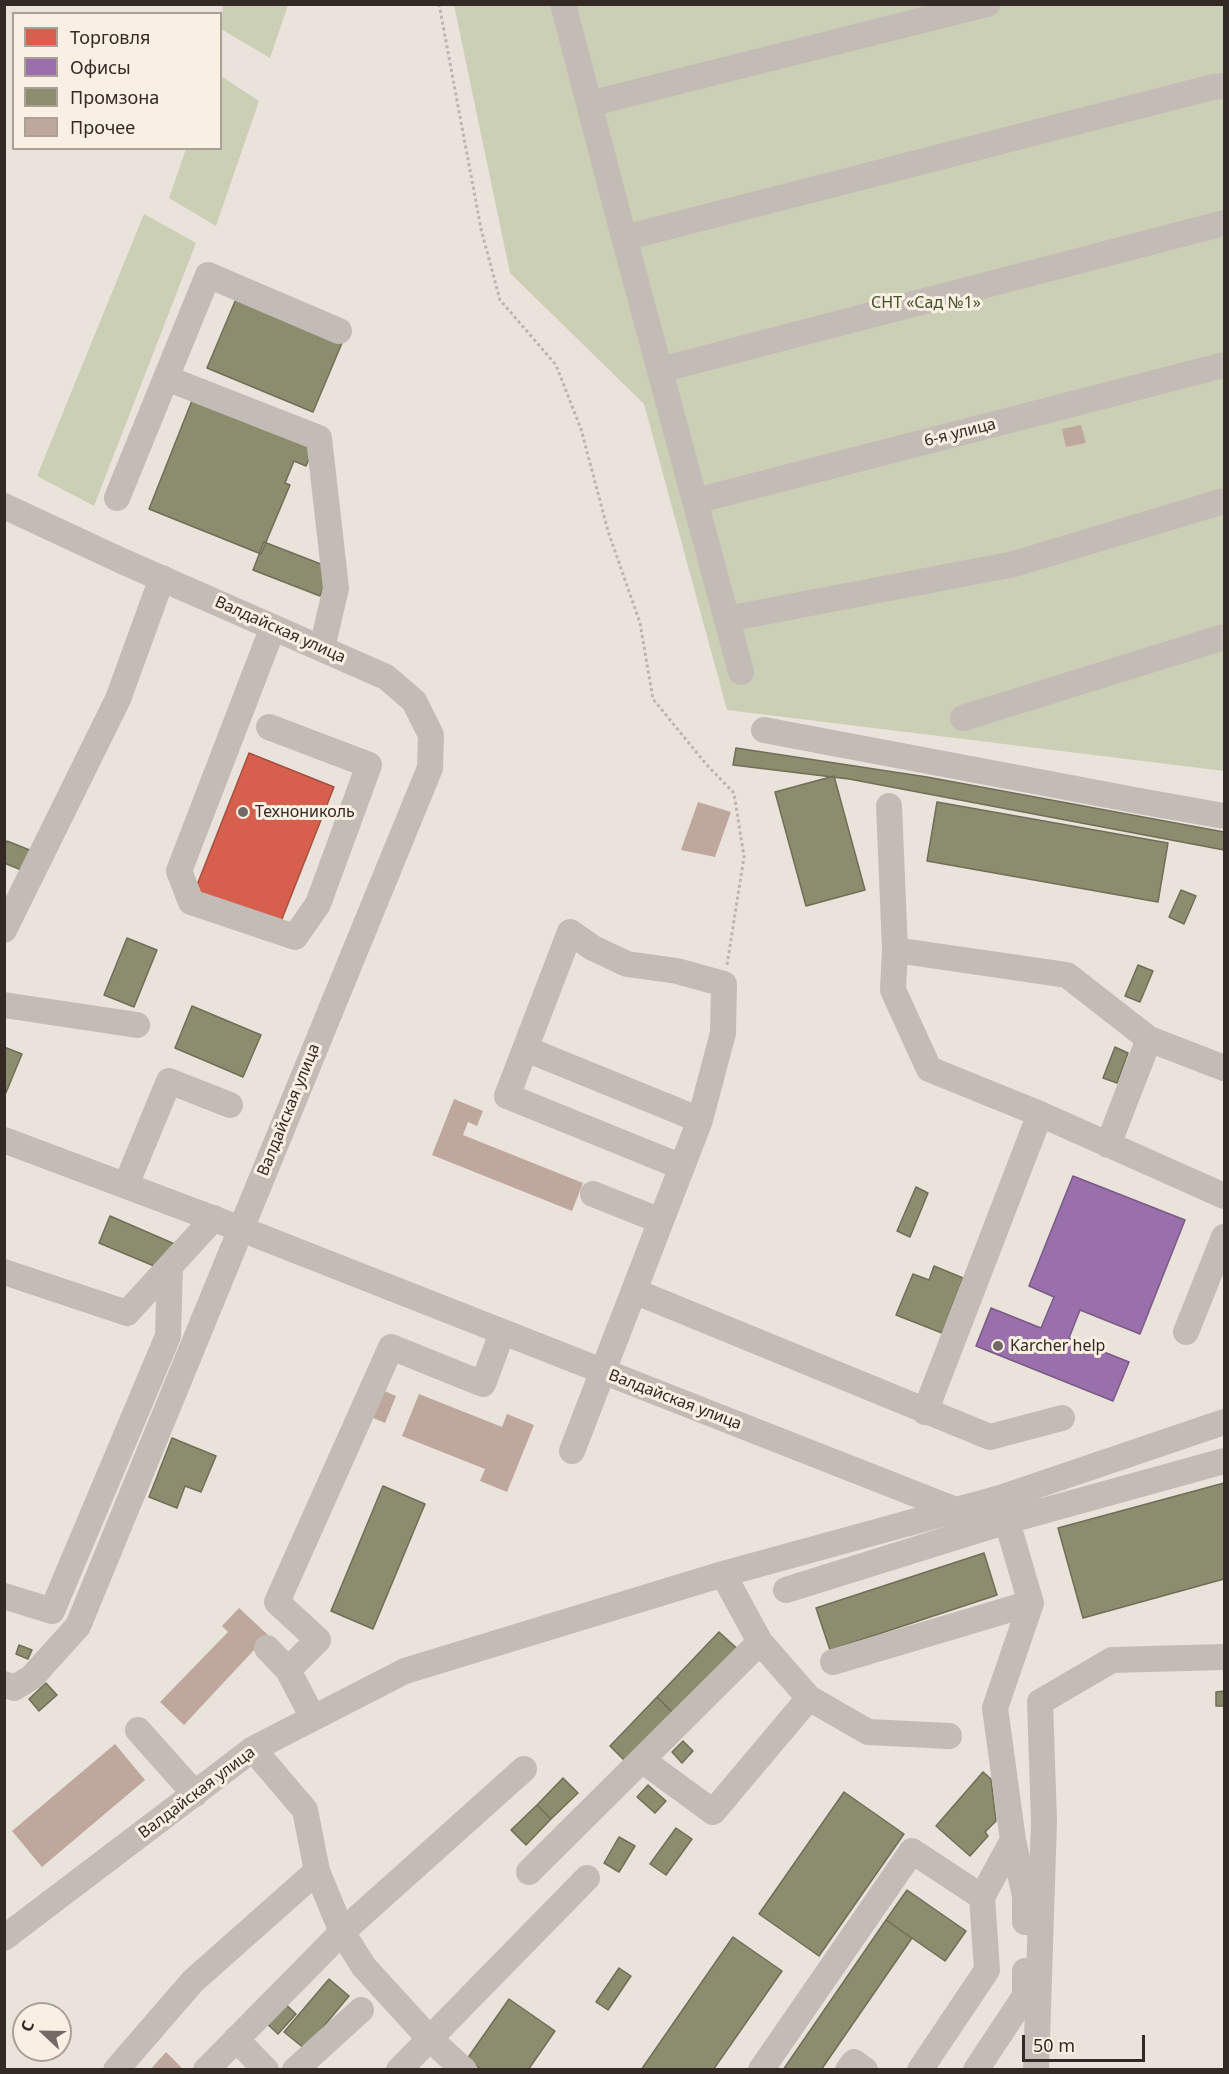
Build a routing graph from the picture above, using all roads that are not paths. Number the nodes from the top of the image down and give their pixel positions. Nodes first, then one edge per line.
1 (563, 4) edge
2 (987, 4) edge
3 (1224, 86) edge
4 (589, 104) junction
5 (1224, 223) edge
6 (624, 238) junction
7 (339, 331) dead end
8 (1224, 364) edge
9 (660, 370) junction
10 (166, 378) junction
11 (117, 498) dead end
12 (695, 501) junction
13 (1224, 501) edge
14 (4, 506) edge
15 (162, 578) junction
16 (727, 619) junction
17 (273, 627) junction
18 (1224, 637) edge
19 (322, 648) junction
20 (741, 672) dead end
21 (963, 718) dead end
22 (269, 726) dead end
23 (764, 730) dead end
24 (889, 806) dead end
25 (1224, 816) edge
26 (4, 930) edge
27 (895, 950) junction
28 (4, 1005) edge
29 (137, 1025) dead end
30 (1149, 1039) junction
31 (526, 1049) junction
32 (1224, 1068) edge
33 (230, 1105) dead end
34 (1040, 1114) junction
35 (700, 1120) junction
36 (4, 1140) edge
37 (1108, 1145) junction
38 (682, 1167) junction
39 (126, 1185) junction
40 (593, 1194) dead end
41 (1224, 1196) edge
42 (214, 1218) junction
43 (661, 1221) junction
44 (241, 1229) junction
45 (1224, 1238) edge
46 (170, 1266) junction
47 (4, 1272) edge
48 (634, 1291) junction
49 (1186, 1332) dead end
50 (502, 1333) junction
51 (603, 1372) junction
52 (926, 1412) junction
53 (1062, 1418) dead end
54 (1224, 1422) edge
55 (572, 1451) dead end
56 (1224, 1461) edge
57 (1004, 1509) junction
58 (956, 1510) junction
59 (723, 1574) junction
60 (786, 1590) dead end
61 (4, 1596) edge
62 (1031, 1603) junction
63 (760, 1642) junction
64 (267, 1648) dead end
65 (1224, 1657) edge
66 (833, 1662) dead end
67 (288, 1670) junction
68 (4, 1684) edge
69 (809, 1698) junction
70 (314, 1718) junction
71 (138, 1730) dead end
72 (949, 1736) dead end
73 (253, 1749) junction
74 (642, 1760) junction
75 (524, 1769) dead end
76 (195, 1794) junction
77 (1013, 1840) junction
78 (317, 1871) junction
79 (529, 1872) dead end
80 (587, 1878) dead end
81 (982, 1897) junction
82 (342, 1932) junction
83 (4, 1938) edge
84 (362, 2010) dead end
85 (429, 2038) junction
86 (236, 2039) junction
87 (116, 2070) edge
88 (206, 2070) edge
89 (266, 2070) edge
90 (295, 2070) edge
91 (399, 2070) edge
92 (465, 2070) edge
93 (761, 2070) edge
94 (848, 2070) edge
95 (865, 2070) edge
96 (920, 2070) edge
97 (976, 2070) edge
98 (1036, 2070) edge

1 - 4 street
2 - 4 street
3 - 6 street
4 - 6 street
5 - 9 street
6 - 9 street
7 - 10 street
8 - 12 street, 6-я улица
9 - 12 street
10 - 11 street
10 - 19 street
12 - 16 street
13 - 16 street
14 - 15 street, Валдайская улица
15 - 17 street, Валдайская улица
15 - 26 street
16 - 20 street
17 - 19 street, Валдайская улица
17 - 22 street
18 - 21 street
19 - 44 street, Валдайская улица
23 - 25 street
24 - 27 street
27 - 30 street
27 - 34 street
28 - 29 street
30 - 32 street
30 - 37 street
31 - 35 street
31 - 35 street
31 - 38 street
33 - 39 street
34 - 37 street
34 - 52 street
35 - 38 street
36 - 39 street
37 - 41 street
38 - 43 street
39 - 42 street
40 - 43 street
42 - 44 street
42 - 46 street
43 - 48 street
44 - 50 street, Валдайская улица
44 - 68 street
45 - 49 street
46 - 47 street
46 - 61 street
48 - 51 street
48 - 52 street
50 - 51 street, Валдайская улица
50 - 67 street
51 - 55 street
51 - 58 street, Валдайская улица
52 - 53 street
54 - 57 street, Валдайская улица
56 - 57 street
57 - 58 street, Валдайская улица
57 - 60 street
57 - 62 street
58 - 59 street, Валдайская улица
59 - 63 street
59 - 70 street, Валдайская улица
62 - 66 street
62 - 77 street
63 - 69 street
63 - 74 street
64 - 67 street
65 - 98 street
67 - 70 street
69 - 72 street
69 - 74 street
70 - 73 street, Валдайская улица
71 - 76 street
73 - 76 street, Валдайская улица
73 - 78 street
74 - 79 street
75 - 82 street
76 - 83 street, Валдайская улица
77 - 81 street
77 - 97 street
78 - 82 street
78 - 87 street
80 - 85 street
81 - 93 street
81 - 96 street
82 - 85 street
82 - 86 street
84 - 90 street
85 - 91 street
85 - 92 street
86 - 88 street
86 - 89 street
94 - 95 street

